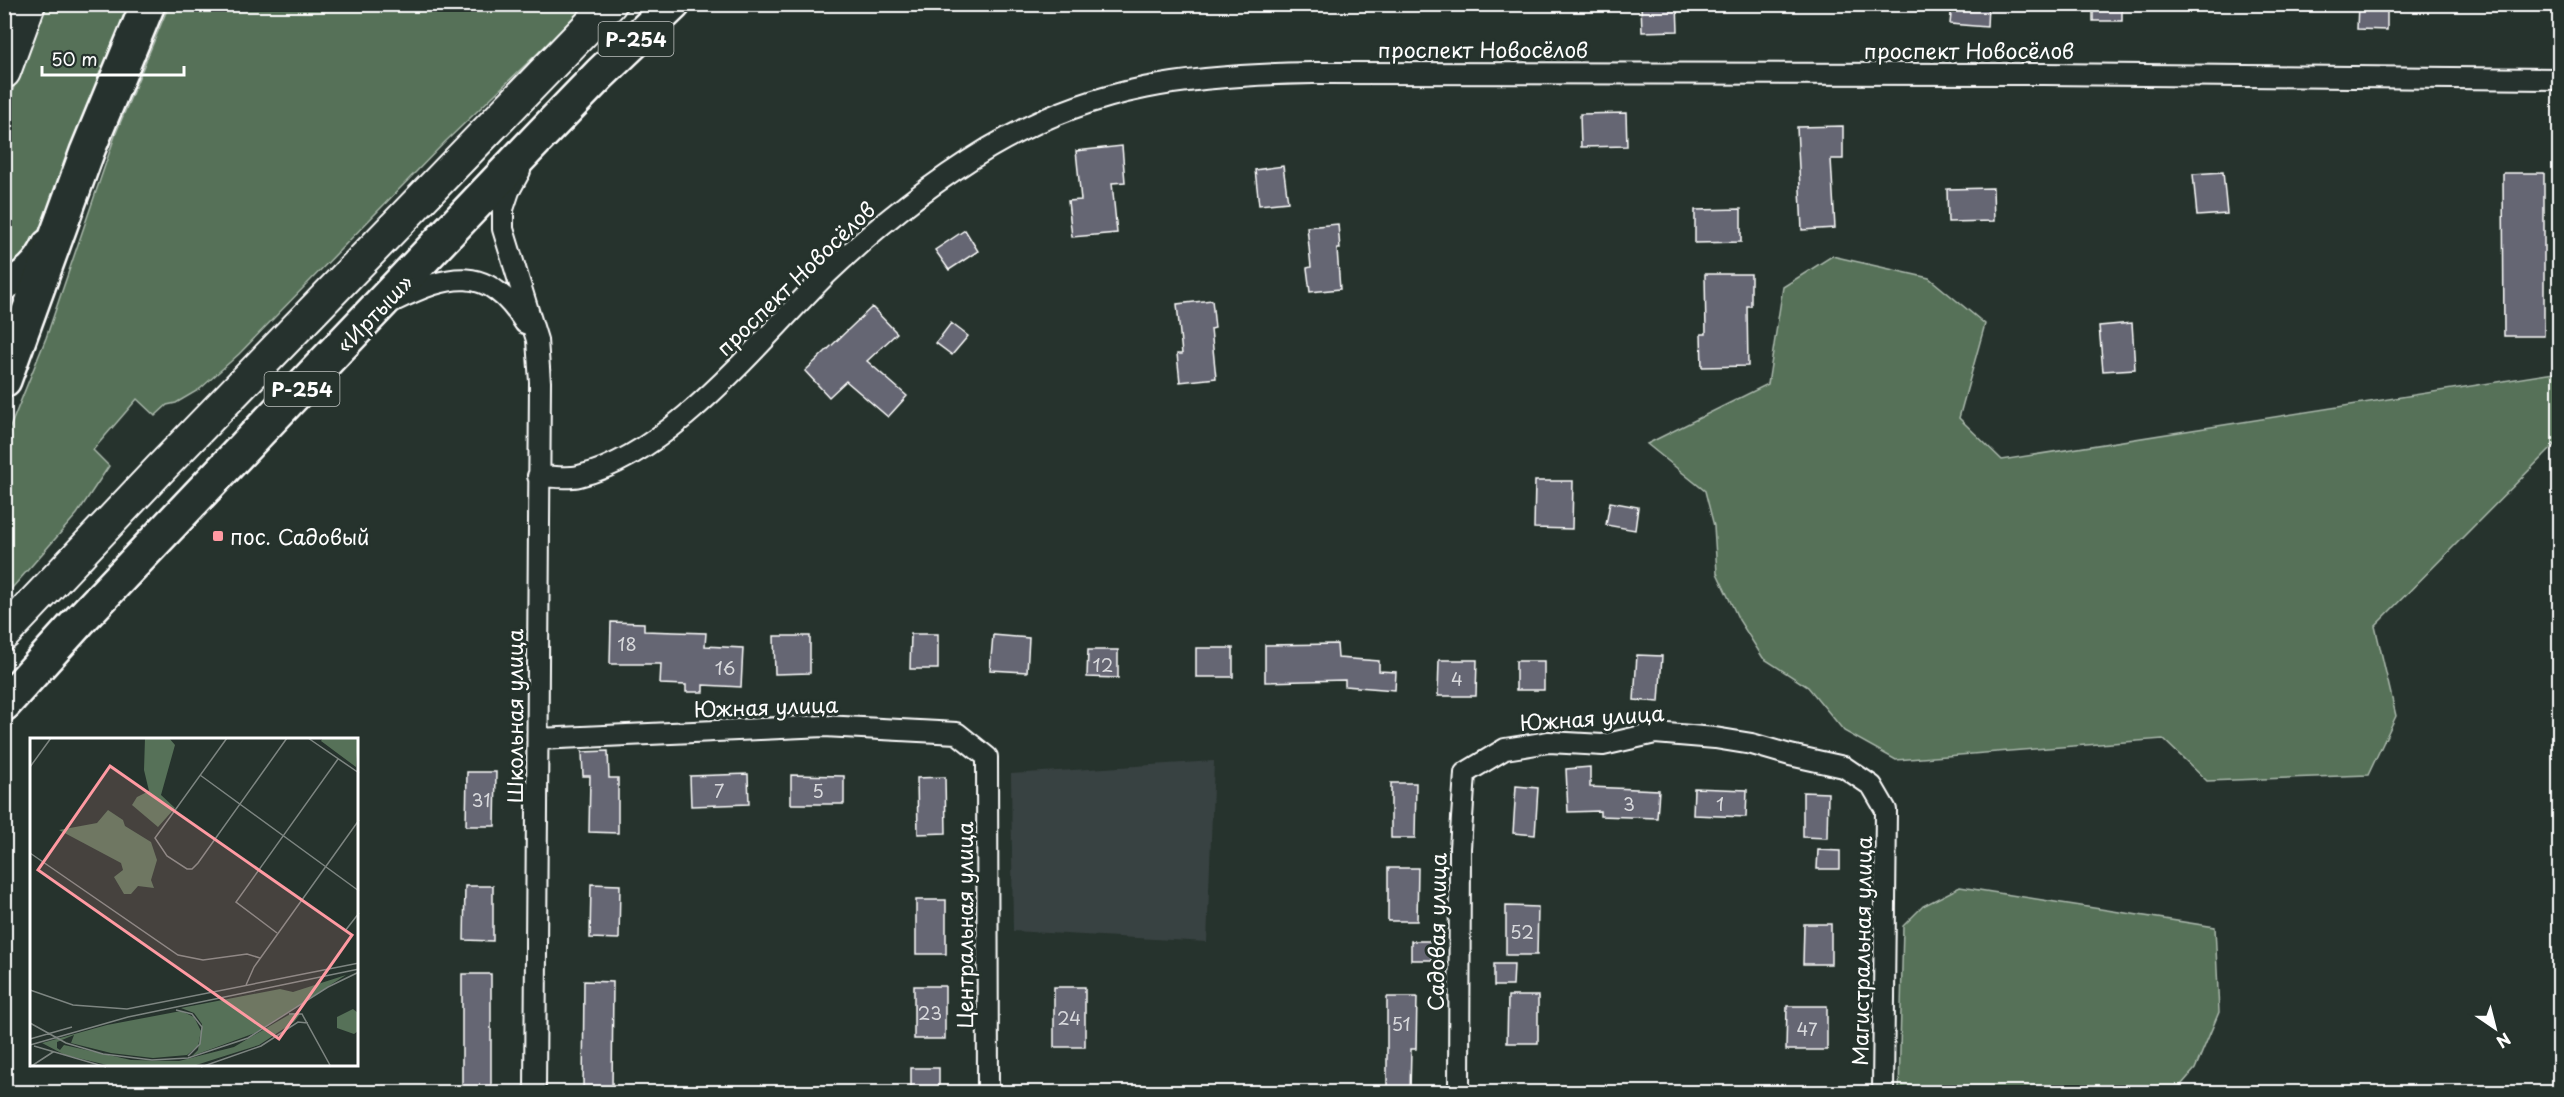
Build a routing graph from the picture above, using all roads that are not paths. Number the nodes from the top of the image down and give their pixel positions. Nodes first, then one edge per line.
1 (29, 4) edge
2 (148, 4) edge
3 (610, 4) edge
4 (665, 4) edge
5 (673, 4) edge
6 (134, 34) junction
7 (4, 72) edge
8 (600, 74) junction
9 (2559, 79) edge
10 (540, 136) junction
11 (4, 286) edge
12 (379, 308) junction
13 (537, 340) junction
14 (4, 380) edge
15 (538, 476) junction
16 (4, 634) edge
17 (4, 704) edge
18 (538, 739) junction
19 (987, 757) joint
20 (1465, 773) joint
21 (1886, 810) joint
22 (535, 1092) edge
23 (988, 1092) edge
24 (1459, 1092) edge
25 (1883, 1092) edge

1 - 7 main road
2 - 6 highway
3 - 16 main road
4 - 8 main road
5 - 8 highway, «Иртыш» / Р-254
6 - 11 main road
6 - 14 highway
8 - 10 highway, «Иртыш» / Р-254
9 - 15 street, проспект Новосёлов
10 - 12 highway, «Иртыш» / Р-254
10 - 13 street, Школьная улица
12 - 13 street
12 - 17 highway, «Иртыш» / Р-254
13 - 15 street, Школьная улица
15 - 18 street, Школьная улица
18 - 19 street, Южная улица
18 - 22 street, Школьная улица
19 - 23 street, Центральная улица
20 - 21 street, Южная улица
20 - 24 street, Садовая улица
21 - 25 street, Магистральная улица

